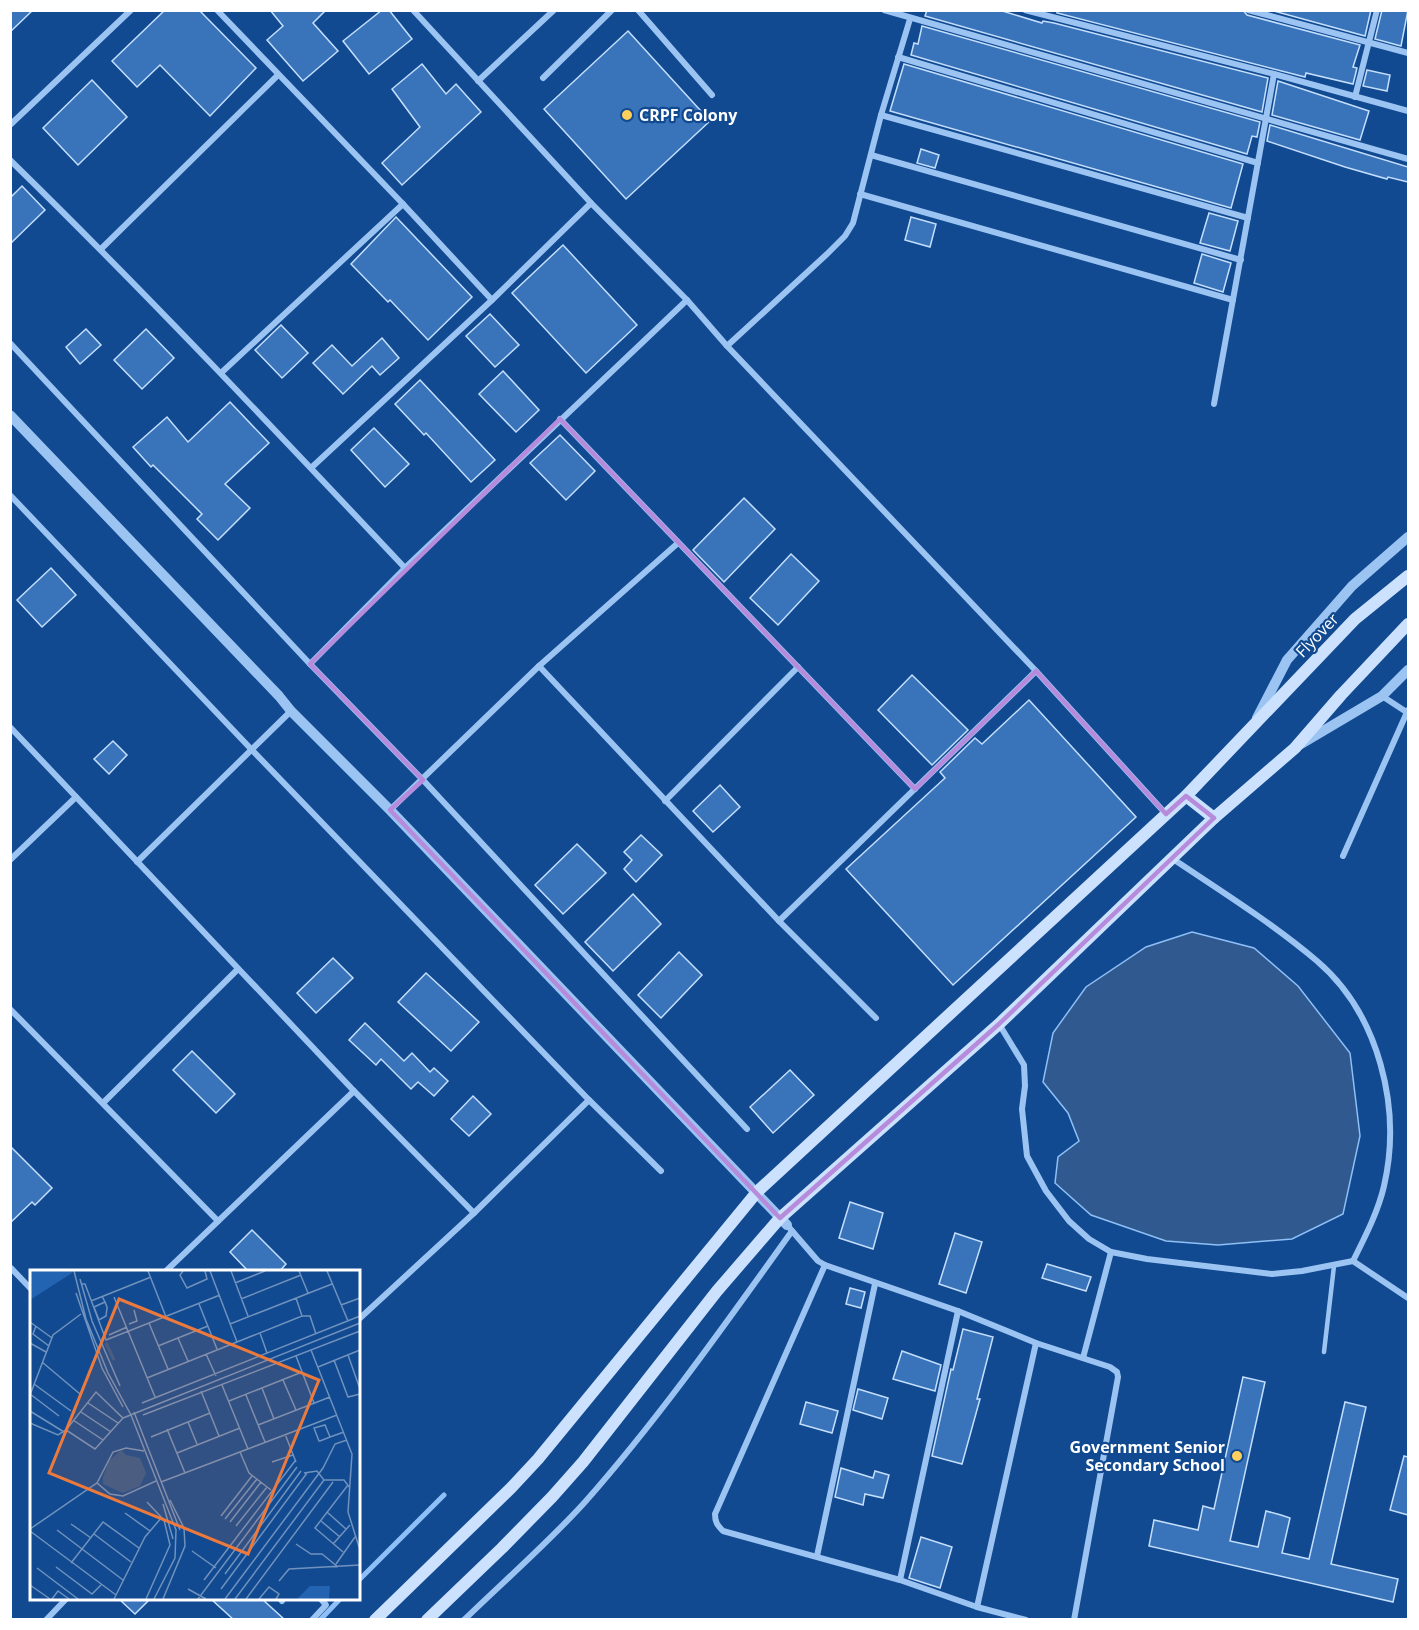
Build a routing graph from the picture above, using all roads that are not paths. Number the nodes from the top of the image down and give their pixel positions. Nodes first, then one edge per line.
1 (131, 10) edge
2 (218, 10) edge
3 (413, 10) edge
4 (554, 10) edge
5 (612, 10) edge
6 (638, 10) edge
7 (884, 10) edge
8 (1025, 10) edge
9 (1248, 10) edge
10 (1377, 10) edge
11 (910, 18) junction
12 (1369, 43) junction
13 (1408, 53) edge
14 (898, 57) junction
15 (1274, 74) junction
16 (278, 75) junction
17 (543, 78) dead end
18 (478, 81) junction
19 (712, 95) dead end
20 (1355, 98) junction
21 (1408, 111) edge
22 (881, 115) junction
23 (1266, 119) junction
24 (10, 125) edge
25 (871, 155) junction
26 (1408, 159) edge
27 (10, 160) edge
28 (1258, 163) junction
29 (860, 194) junction
30 (591, 203) junction
31 (403, 204) junction
32 (1248, 218) junction
33 (101, 249) junction
34 (1240, 260) junction
35 (492, 300) junction
36 (687, 300) junction
37 (1233, 300) junction
38 (10, 343) edge
39 (727, 346) junction
40 (221, 373) junction
41 (1214, 404) dead end
42 (10, 415) edge
43 (560, 419) junction
44 (311, 468) junction
45 (10, 495) edge
46 (1408, 537) edge
47 (678, 543) junction
48 (405, 568) junction
49 (1408, 576) edge
50 (1408, 624) edge
51 (310, 664) junction
52 (539, 666) junction
53 (798, 667) junction
54 (1408, 670) edge
55 (1036, 671) junction
56 (1382, 696) junction
57 (291, 711) junction
58 (1408, 712) edge
59 (1255, 724) junction
60 (10, 727) edge
61 (1294, 748) junction
62 (252, 750) junction
63 (423, 780) junction
64 (915, 789) junction
65 (1186, 795) junction
66 (76, 797) junction
67 (665, 801) junction
68 (390, 810) junction
69 (1166, 814) junction
70 (1214, 818) junction
71 (1343, 856) dead end
72 (1172, 858) junction
73 (10, 860) edge
74 (137, 862) junction
75 (779, 921) junction
76 (238, 969) junction
77 (10, 1009) edge
78 (876, 1018) dead end
79 (999, 1024) junction
80 (354, 1091) junction
81 (589, 1100) junction
82 (103, 1103) junction
83 (747, 1129) dead end
84 (661, 1171) dead end
85 (757, 1192) junction
86 (474, 1213) junction
87 (218, 1221) junction
88 (786, 1225) junction
89 (1111, 1252) junction
90 (1353, 1261) junction
91 (825, 1265) junction
92 (1334, 1266) junction
93 (10, 1268) edge
94 (167, 1270) edge
95 (875, 1284) junction
96 (30, 1288) edge
97 (1408, 1298) edge
98 (958, 1311) junction
99 (360, 1318) edge
100 (1036, 1343) junction
101 (1324, 1352) dead end
102 (1083, 1358) junction
103 (817, 1556) junction
104 (900, 1580) junction
105 (67, 1600) edge
106 (321, 1600) edge
107 (977, 1607) junction
108 (46, 1620) edge
109 (312, 1620) edge
110 (375, 1620) edge
111 (427, 1620) edge
112 (464, 1620) edge
113 (1026, 1620) edge
114 (1074, 1620) edge

1 - 24 street
2 - 16 street
3 - 18 street
4 - 18 street
5 - 17 street
6 - 19 street
7 - 11 street
8 - 15 street
9 - 12 street
10 - 12 street
11 - 14 street
11 - 23 street
12 - 13 street
12 - 20 street
14 - 22 street
14 - 28 street
15 - 20 street
15 - 23 street
16 - 31 street
16 - 33 street
18 - 30 street
20 - 21 street
22 - 25 street
22 - 32 street
23 - 26 street
23 - 28 street
25 - 29 street
25 - 34 street
27 - 33 street
28 - 32 street
29 - 37 street
29 - 39 street
30 - 35 street
30 - 36 street
31 - 35 street
31 - 40 street
32 - 34 street
33 - 40 street
34 - 37 street
35 - 44 street
36 - 39 street
36 - 43 street
37 - 41 street
38 - 51 street
39 - 55 street
40 - 44 street
42 - 57 street
43 - 47 street
43 - 48 street
44 - 48 street
45 - 62 street
46 - 59 street
47 - 52 street
47 - 53 street
48 - 51 street
49 - 59 main road, Flyover
50 - 61 main road
51 - 63 street
52 - 63 street
52 - 67 street
53 - 64 street
53 - 67 street
54 - 56 street
55 - 64 street
55 - 69 street
56 - 58 street
56 - 61 street
57 - 62 street
57 - 68 street
58 - 71 street
59 - 65 main road, Flyover
60 - 66 street
61 - 70 main road
62 - 74 street
62 - 81 street
63 - 68 street
63 - 83 street
64 - 75 street
65 - 69 main road, Flyover
65 - 70 main road
66 - 73 street
66 - 74 street
67 - 75 street
68 - 85 street
69 - 85 main road, Flyover
70 - 72 main road
72 - 79 main road
72 - 90 street
74 - 76 street
75 - 78 street
76 - 80 street
76 - 82 street
77 - 82 street
79 - 88 main road
79 - 89 street
80 - 86 street
80 - 87 street
81 - 84 street
81 - 86 street
82 - 87 street
85 - 88 street
85 - 110 main road, Flyover
86 - 99 street
87 - 94 street
88 - 91 street
88 - 111 main road
88 - 112 street
89 - 92 street
89 - 102 street
90 - 92 street
90 - 97 street
91 - 95 street
91 - 103 street
92 - 101 lane
93 - 96 street
95 - 98 street
95 - 103 street
98 - 100 street
98 - 104 street
100 - 102 street
100 - 107 street
102 - 114 street
103 - 104 street
104 - 107 street
105 - 108 street
106 - 109 street
107 - 113 street

